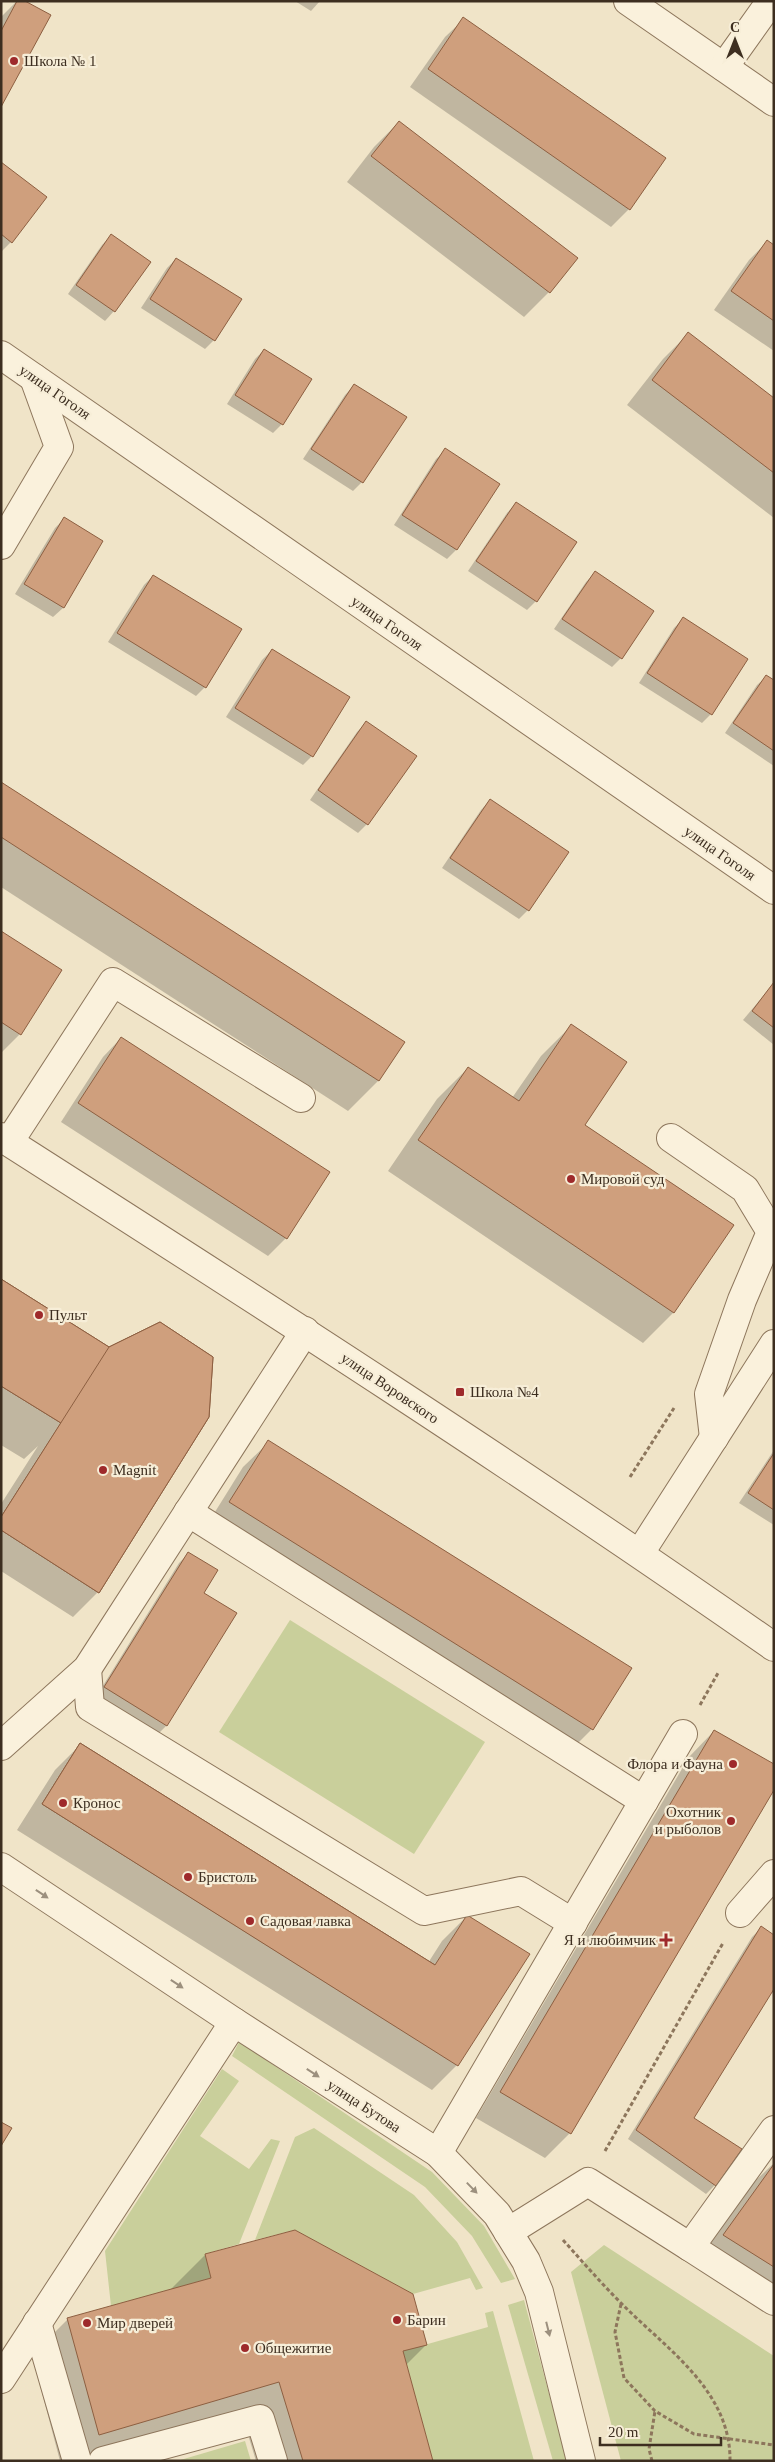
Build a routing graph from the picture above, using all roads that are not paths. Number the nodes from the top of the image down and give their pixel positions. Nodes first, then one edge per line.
1 (628, 1) edge
2 (771, 1) edge
3 (724, 67) junction
4 (774, 102) edge
5 (1, 355) edge
6 (34, 378) junction
7 (1, 544) edge
8 (774, 890) edge
9 (301, 1098) dead end
10 (670, 1138) dead end
11 (5, 1140) edge
12 (304, 1331) junction
13 (774, 1344) edge
14 (714, 1438) junction
15 (188, 1512) junction
16 (640, 1553) junction
17 (774, 1647) edge
18 (87, 1669) junction
19 (683, 1734) dead end
20 (1, 1746) edge
21 (644, 1800) junction
22 (1, 1867) edge
23 (774, 1874) edge
24 (740, 1912) road end
25 (573, 1923) junction
26 (234, 2022) junction
27 (774, 2130) edge
28 (438, 2153) junction
29 (508, 2232) junction
30 (690, 2247) junction
31 (774, 2301) edge
32 (37, 2323) junction
33 (1, 2379) edge
34 (78, 2461) edge
35 (103, 2461) edge
36 (273, 2461) edge
37 (581, 2461) edge

1 - 3 street
2 - 3 street
3 - 4 street
5 - 6 street, улица Гоголя
6 - 7 street
6 - 8 street, улица Гоголя
9 - 11 street
10 - 14 street
11 - 12 street, улица Воровского
12 - 15 street
12 - 16 street, улица Воровского
13 - 14 street
14 - 16 street
15 - 18 street
15 - 21 street
16 - 17 street, улица Воровского
18 - 20 street
18 - 25 street
19 - 21 street
21 - 25 street
22 -> 26 street, улица Бутова
23 - 24 street
25 - 28 street
26 -> 28 street, улица Бутова
26 - 32 street
27 - 30 street
28 -> 29 street, улица Бутова
29 - 30 street
29 -> 37 street, улица Бутова
30 - 31 street
32 - 33 street
32 - 34 street
35 - 36 street

